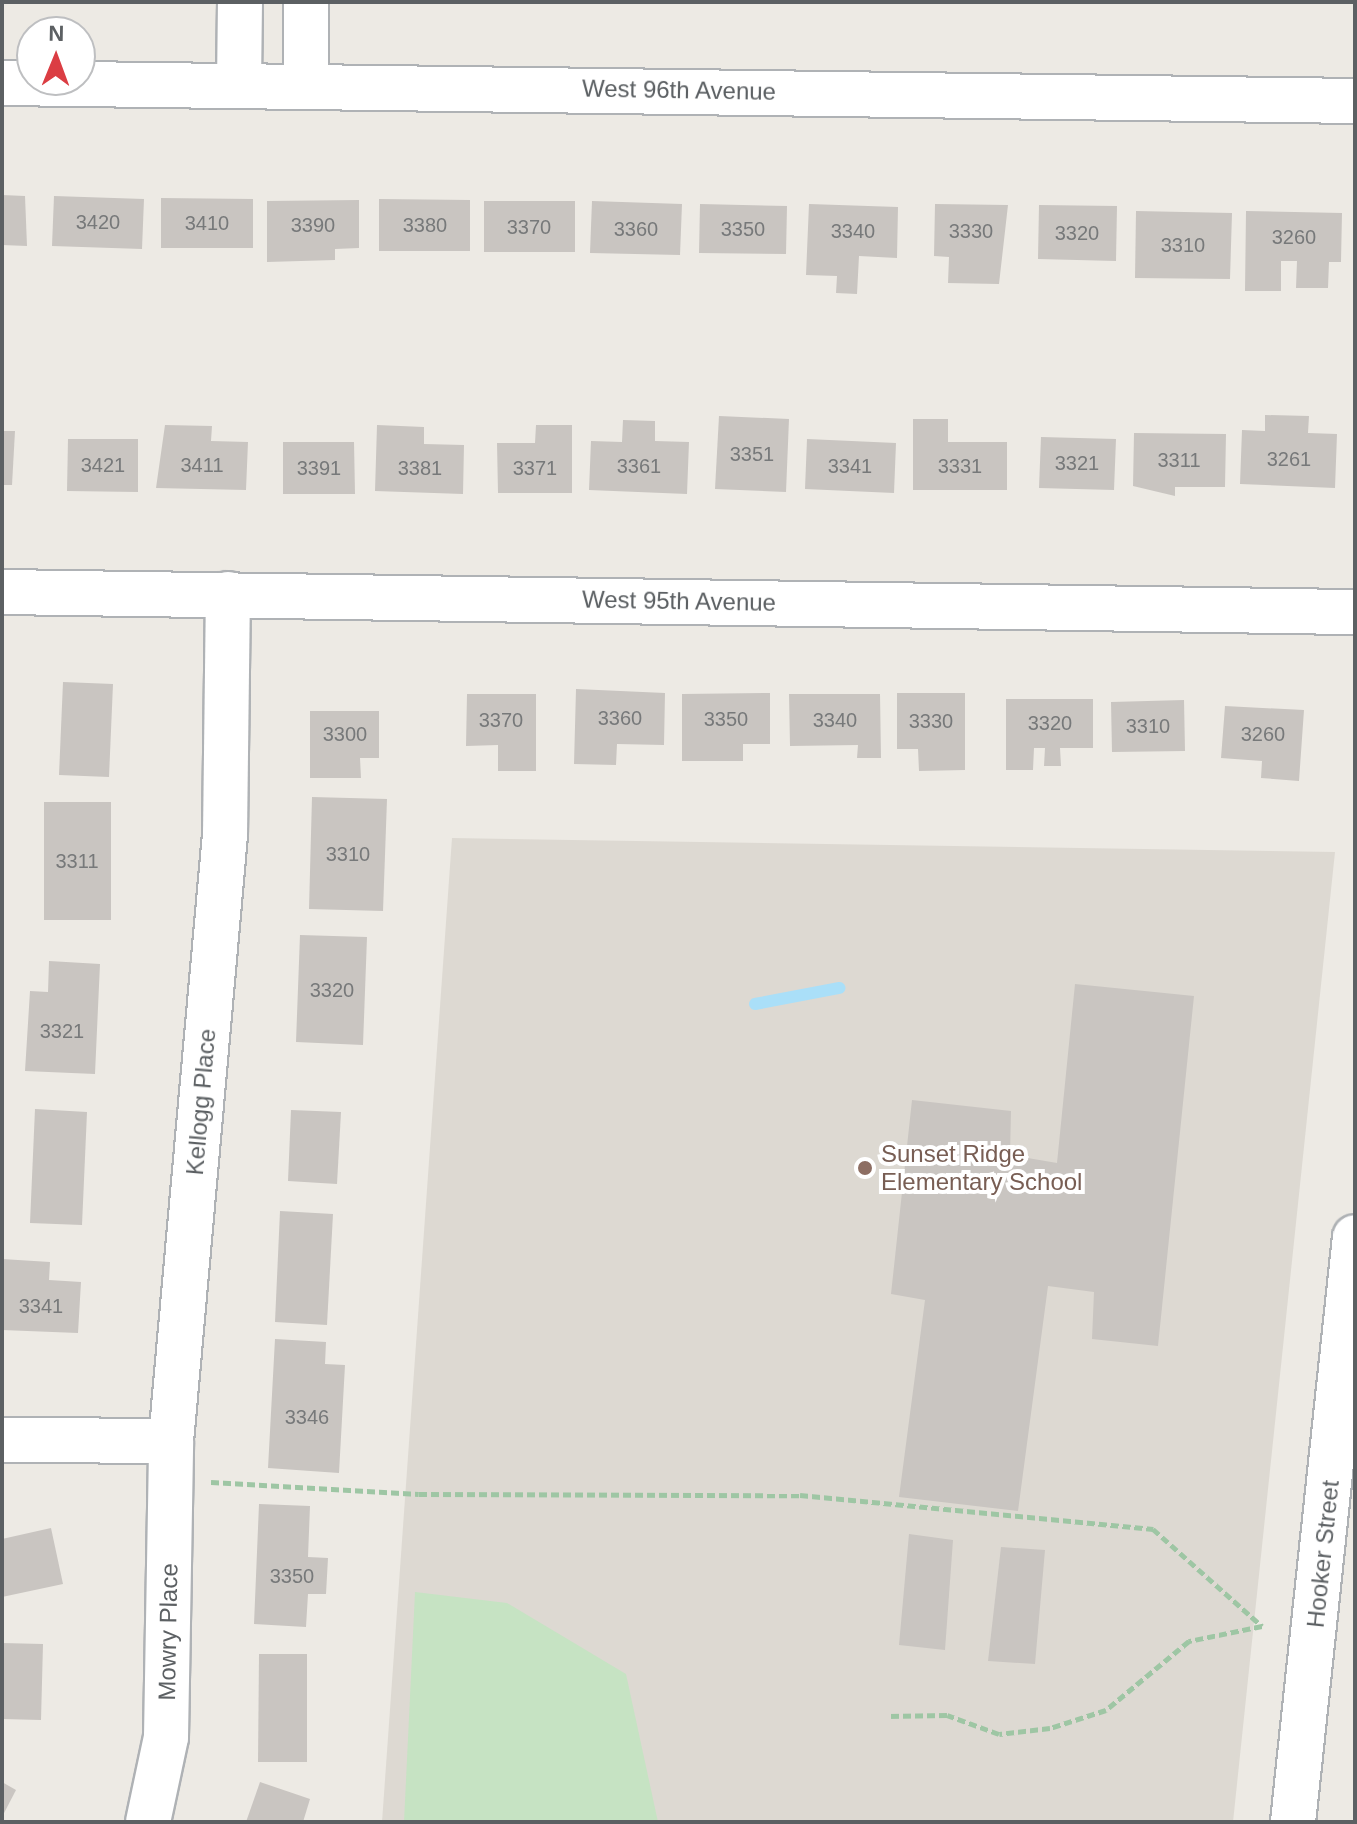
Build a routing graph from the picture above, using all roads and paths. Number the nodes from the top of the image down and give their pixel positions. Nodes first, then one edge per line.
1 (240, 2) edge
2 (306, 2) edge
3 (2, 83) edge
4 (239, 84) junction
5 (306, 85) junction
6 (1355, 101) edge
7 (2, 592) edge
8 (228, 594) junction
9 (1355, 612) edge
10 (1355, 1237) edge
11 (2, 1440) edge
12 (171, 1441) junction
13 (198, 1482) dead end
14 (1338, 1588) edge
15 (888, 1716) dead end
16 (148, 1822) edge
17 (1293, 1822) edge

1 - 4 street
2 - 5 street
3 - 4 street, West 96th Avenue
4 - 5 street, West 96th Avenue
5 - 6 street, West 96th Avenue
7 - 8 street, West 95th Avenue
8 - 9 street, West 95th Avenue
8 - 12 street, Kellogg Place
10 - 14 street, Hooker Street
11 - 12 street
12 - 16 street, Mowry Place
13 - 15 path
14 - 17 street, Hooker Street

